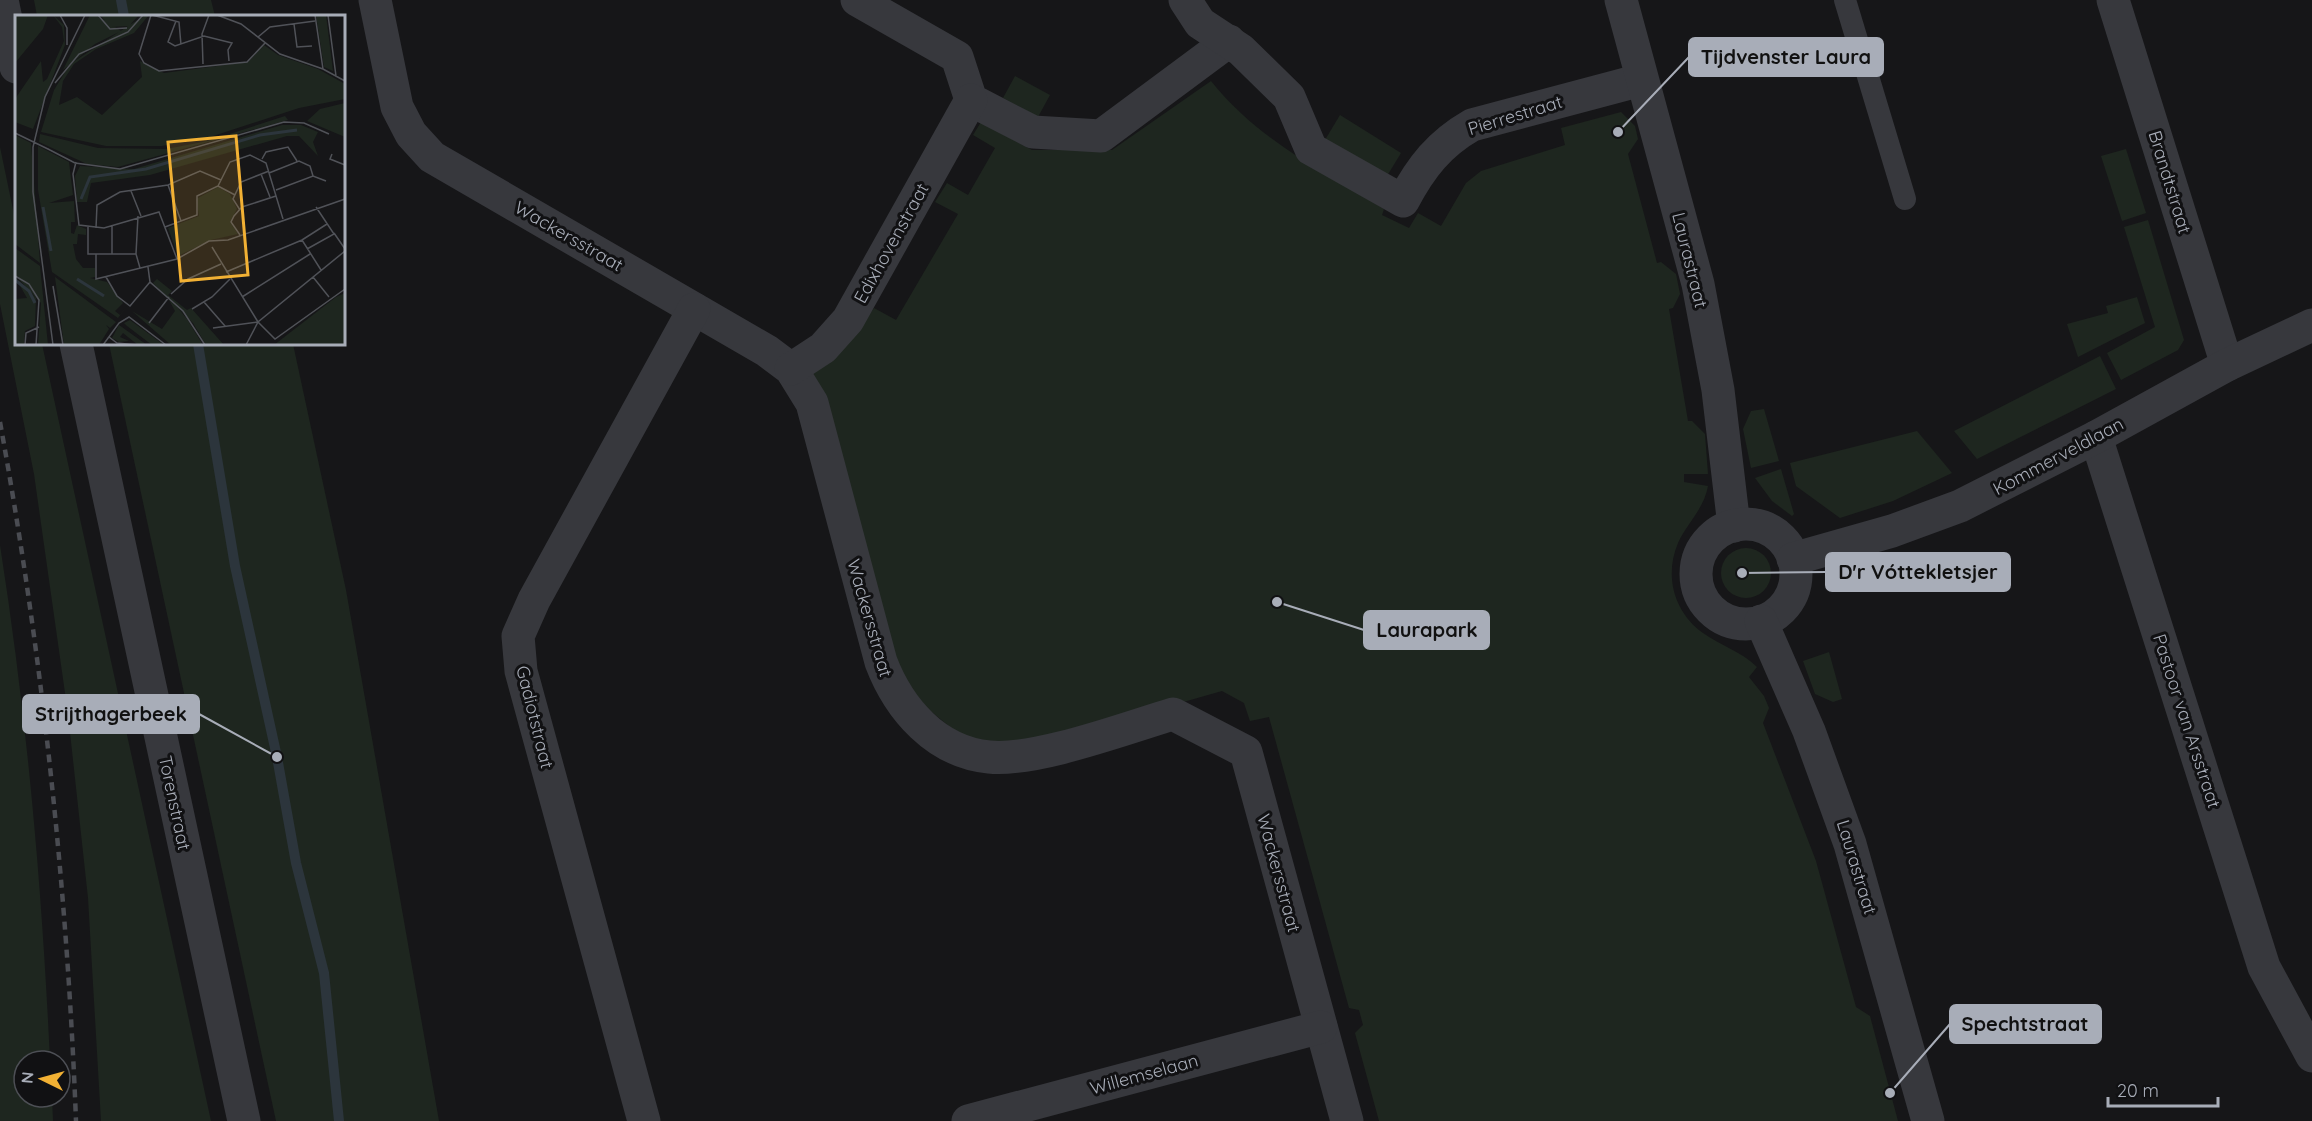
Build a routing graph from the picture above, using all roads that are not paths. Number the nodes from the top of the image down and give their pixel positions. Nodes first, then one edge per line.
1 (2, 0) edge
2 (375, 0) edge
3 (857, 0) edge
4 (1185, 0) edge
5 (1621, 0) edge
6 (1845, 0) edge
7 (2113, 0) edge
8 (1229, 41) junction
9 (15, 62) edge
10 (1641, 80) junction
11 (971, 100) junction
12 (1905, 199) dead end
13 (694, 309) junction
14 (2312, 325) edge
15 (76, 345) edge
16 (2227, 365) junction
17 (791, 369) junction
18 (2096, 437) junction
19 (1734, 526) junction
20 (1793, 559) junction
21 (1761, 621) junction
22 (1321, 1027) junction
23 (2312, 1056) edge
24 (244, 1121) edge
25 (644, 1121) edge
26 (968, 1121) edge
27 (1347, 1121) edge
28 (1928, 1121) edge

1 - 9 street
2 - 13 street, Wackersstraat
3 - 11 street
4 - 8 street, Pierrestraat
5 - 10 street, Laurastraat
6 - 12 lane
7 - 16 street, Brandtstraat
8 - 10 street, Pierrestraat
8 - 11 street
10 - 19 street, Laurastraat
11 - 17 street, Edixhovenstraat
13 - 17 street, Wackersstraat
13 - 25 street, Gadiotstraat
14 - 16 street, Kommerveldlaan
15 - 24 street, Torenstraat
16 - 18 street, Kommerveldlaan
17 - 22 street, Wackersstraat
18 - 20 street, Kommerveldlaan
18 - 23 street, Pastoor van Arsstraat
19 - 20 street
19 - 21 street
20 - 21 street
21 - 28 street, Laurastraat
22 - 26 street, Willemselaan
22 - 27 street, Wackersstraat

